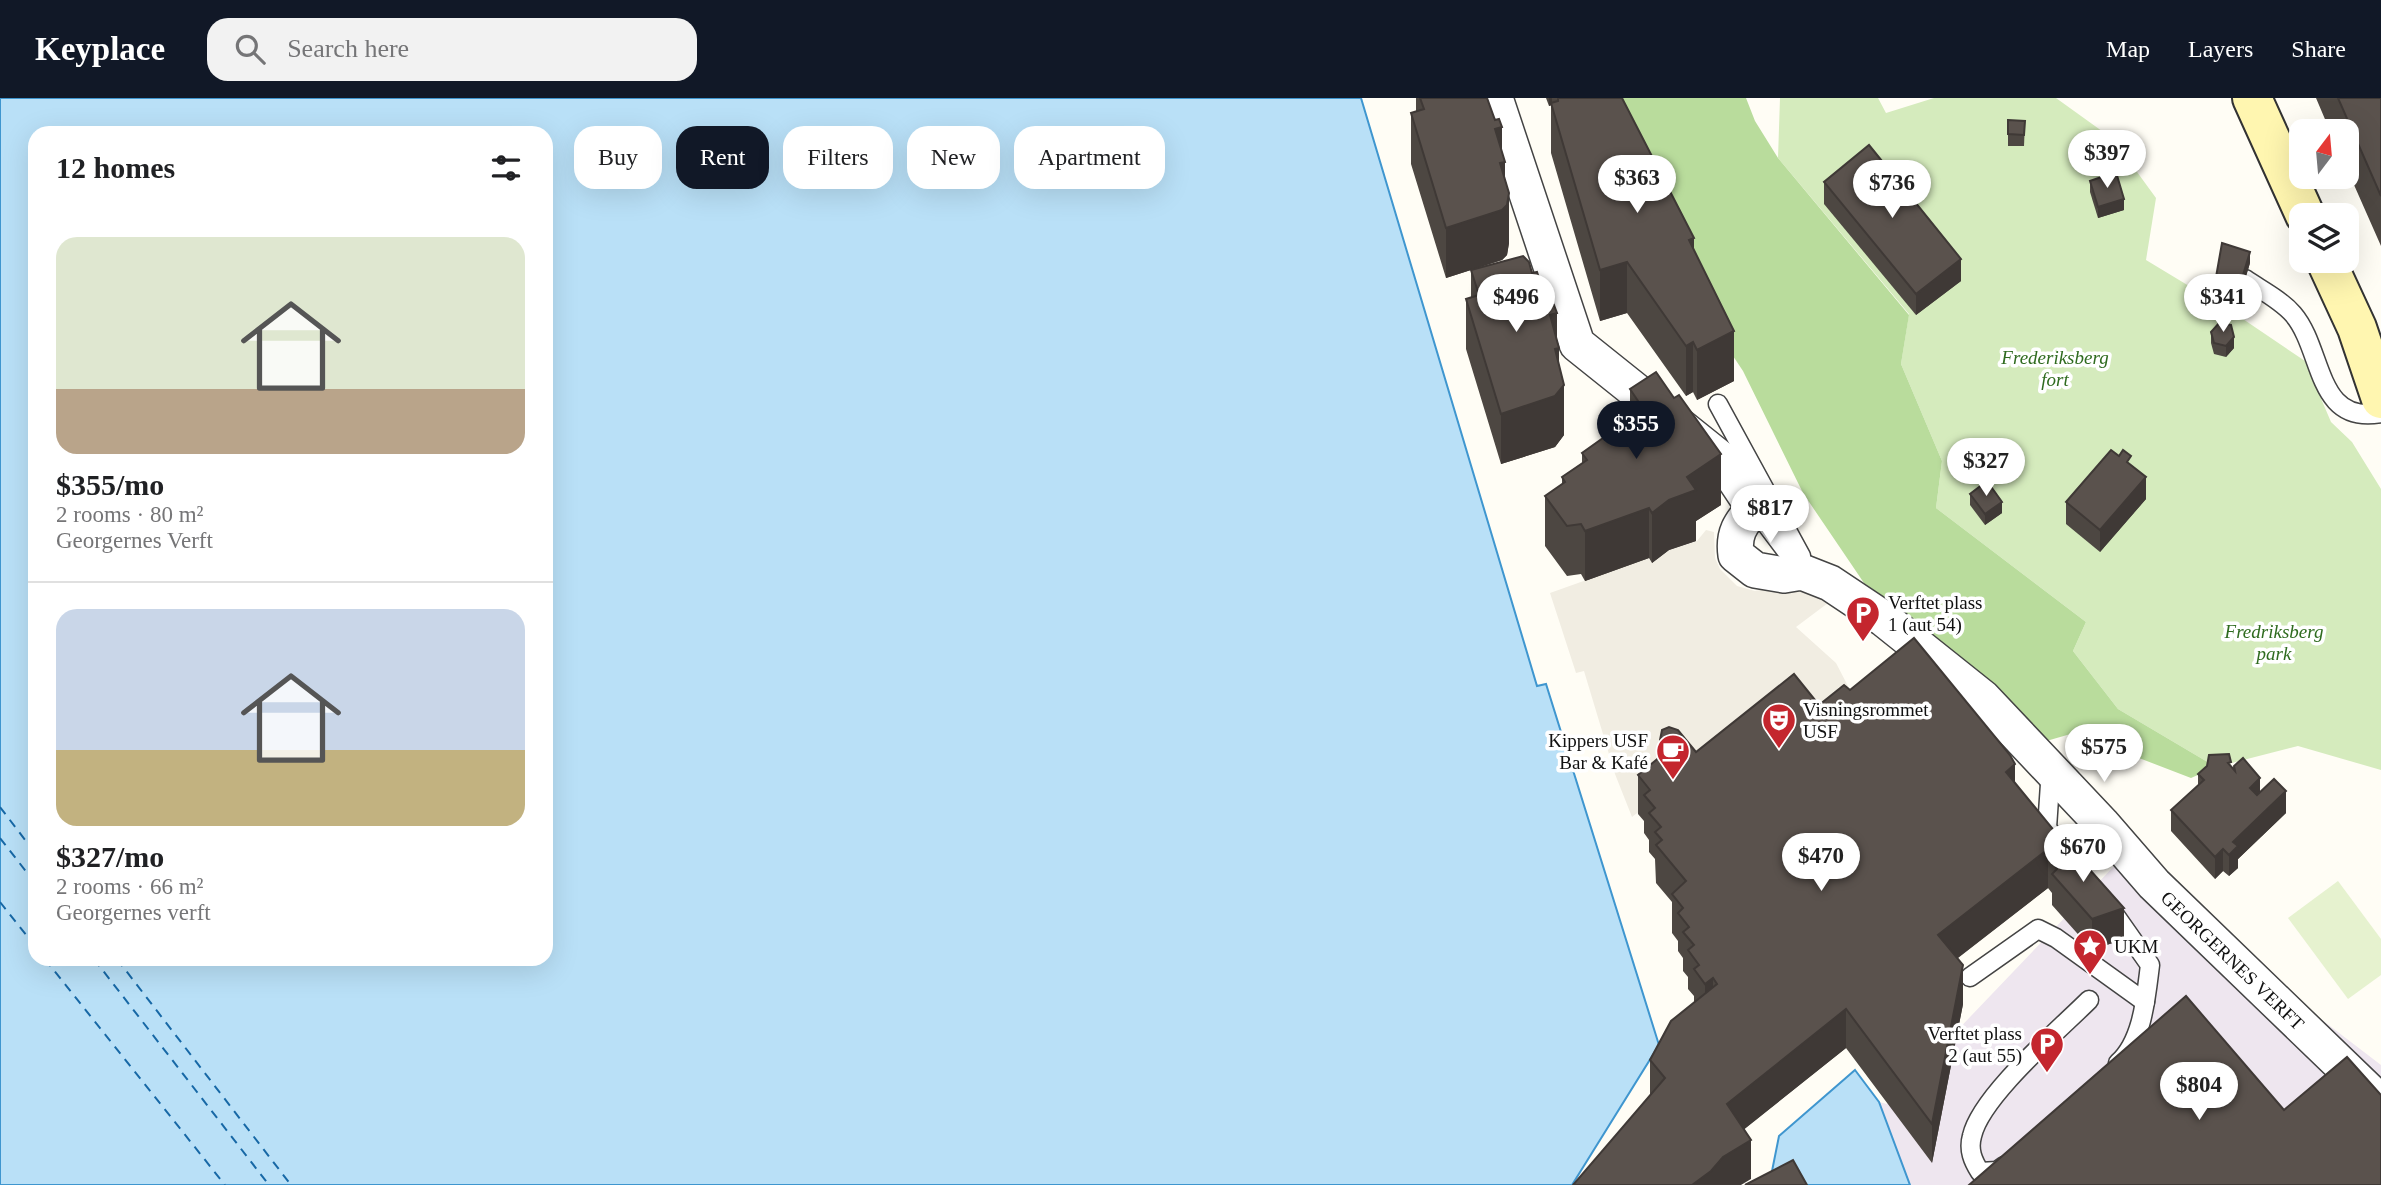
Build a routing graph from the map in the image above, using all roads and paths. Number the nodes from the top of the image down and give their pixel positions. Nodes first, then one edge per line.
1 (1495, 98) edge
2 (2252, 98) edge
3 (2300, 203) edge
4 (2332, 273) edge
5 (2245, 279) edge
6 (2380, 397) edge
7 (1718, 404) dead end
8 (1802, 572) junction
9 (2051, 769) junction
10 (2071, 859) edge
11 (2096, 890) edge
12 (1970, 978) dead end
13 (2089, 1000) dead end
14 (2145, 1002) junction
15 (2107, 1073) edge
16 (2381, 1103) edge
17 (2020, 1154) edge

1 - 8 street, GEORGERNES VERFT
2 - 3 main road
4 - 6 main road
5 - 6 lane
7 - 8 lane
8 - 9 street, GEORGERNES VERFT
9 - 10 lane
9 - 16 street, GEORGERNES VERFT
11 - 14 lane
12 - 14 lane
13 - 17 lane
14 - 15 lane

